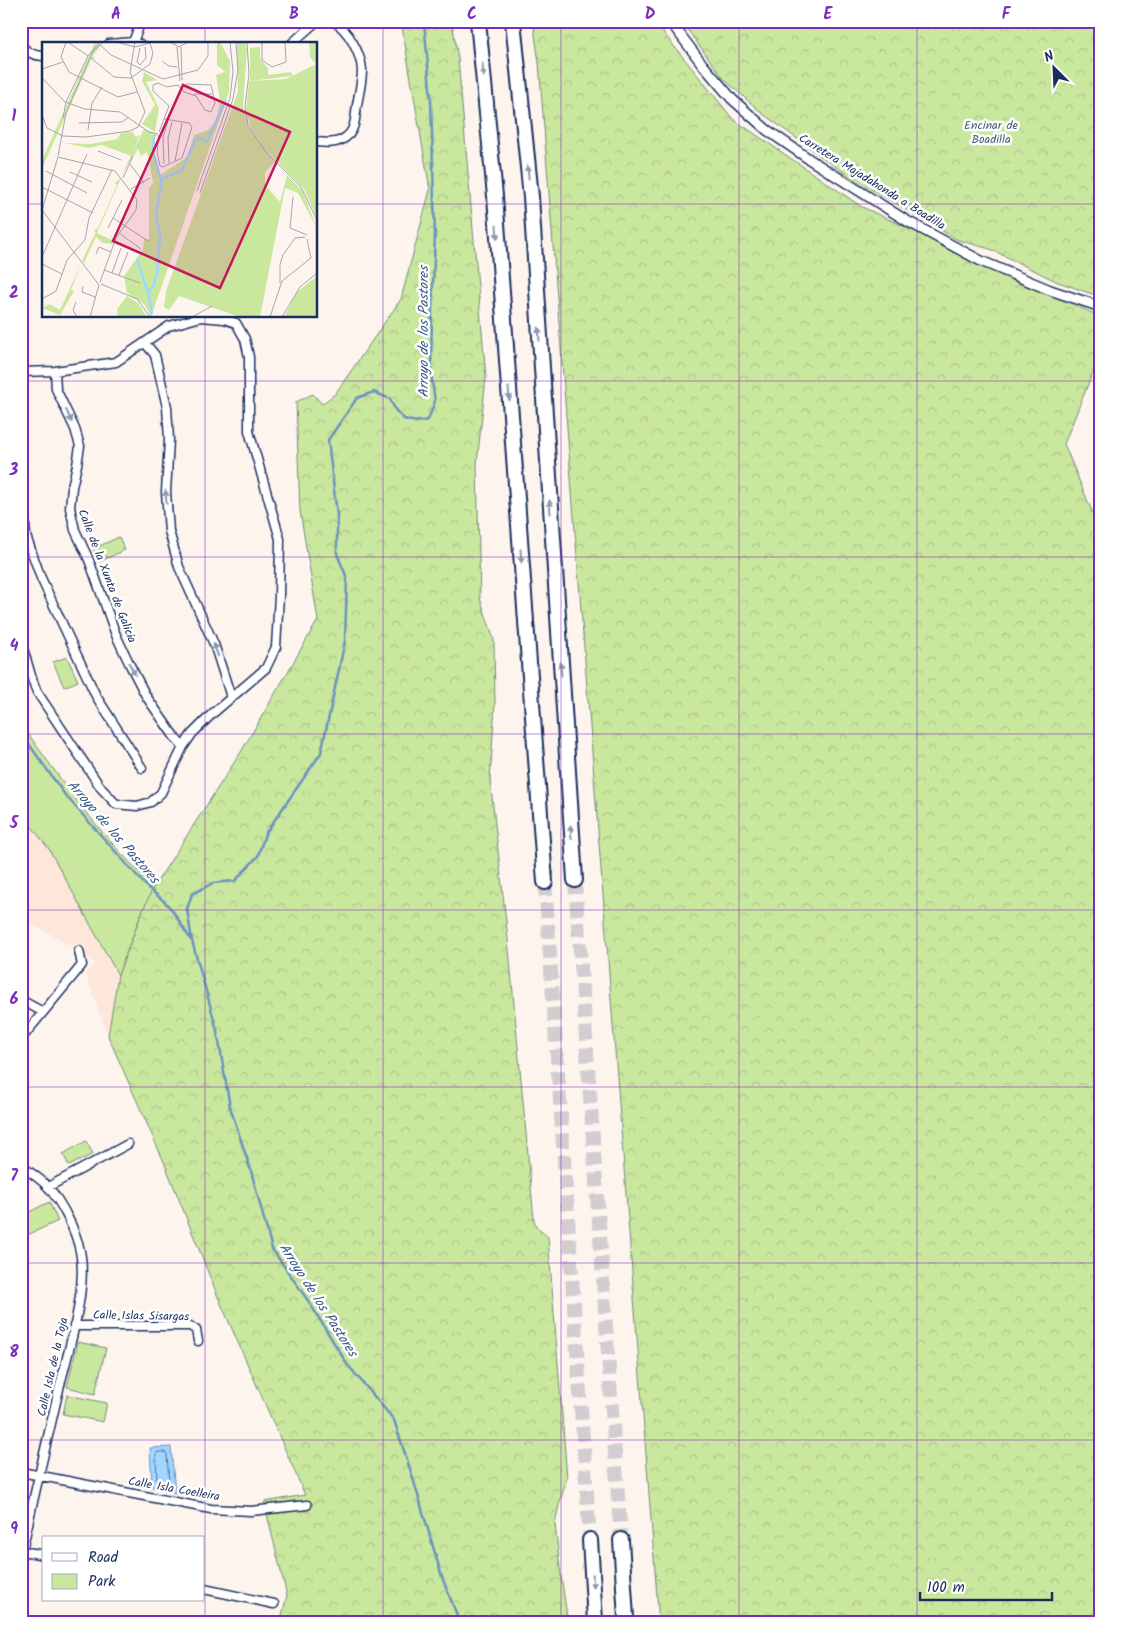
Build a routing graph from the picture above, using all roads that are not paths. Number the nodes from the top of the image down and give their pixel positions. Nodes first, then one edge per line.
1 (144, 21) edge
2 (317, 21) edge
3 (333, 21) edge
4 (478, 21) edge
5 (513, 21) edge
6 (670, 21) edge
7 (137, 42) edge
8 (293, 42) edge
9 (21, 46) edge
10 (42, 56) edge
11 (318, 142) edge
12 (1101, 308) edge
13 (197, 318) edge
14 (212, 318) edge
15 (145, 343) junction
16 (55, 371) junction
17 (21, 372) edge
18 (21, 473) edge
19 (21, 641) edge
20 (231, 697) junction
21 (183, 747) junction
22 (142, 768) dead end
23 (575, 880) tunnel mouth
24 (544, 882) tunnel mouth
25 (79, 951) dead end
26 (21, 1000) edge
27 (43, 1012) junction
28 (21, 1039) edge
29 (128, 1144) dead end
30 (21, 1166) edge
31 (48, 1187) junction
32 (74, 1326) junction
33 (198, 1340) dead end
34 (21, 1472) edge
35 (39, 1476) junction
36 (307, 1505) dead end
37 (590, 1540) tunnel mouth
38 (621, 1540) tunnel mouth
39 (22, 1554) edge
40 (42, 1555) edge
41 (205, 1589) edge
42 (274, 1604) dead end
43 (626, 1618) dead end
44 (595, 1620) dead end

1 - 7 street
2 - 8 street
3 - 11 street
4 -> 24 highway
23 -> 5 highway
6 - 12 street, Carretera Majadahonda a Boadilla
9 - 10 street
13 - 15 street
14 - 20 street
15 - 16 street
20 -> 15 street
16 - 17 street
16 -> 21 street, Calle de la Xunta de Galicia
18 - 22 street
19 - 21 street
20 - 21 street
25 - 27 street
26 - 27 street
27 - 28 street
29 - 31 street
30 - 31 street, Calle Isla de la Toja
31 - 32 street, Calle Isla de la Toja
32 - 33 street, Calle Islas Sisargas
32 - 35 street, Calle Isla de la Toja
34 - 35 street, Calle Isla Coelleira
35 - 36 street, Calle Isla Coelleira
35 - 39 street, Calle Isla de la Toja
37 -> 44 highway
38 - 43 highway
39 - 40 street
41 - 42 street

